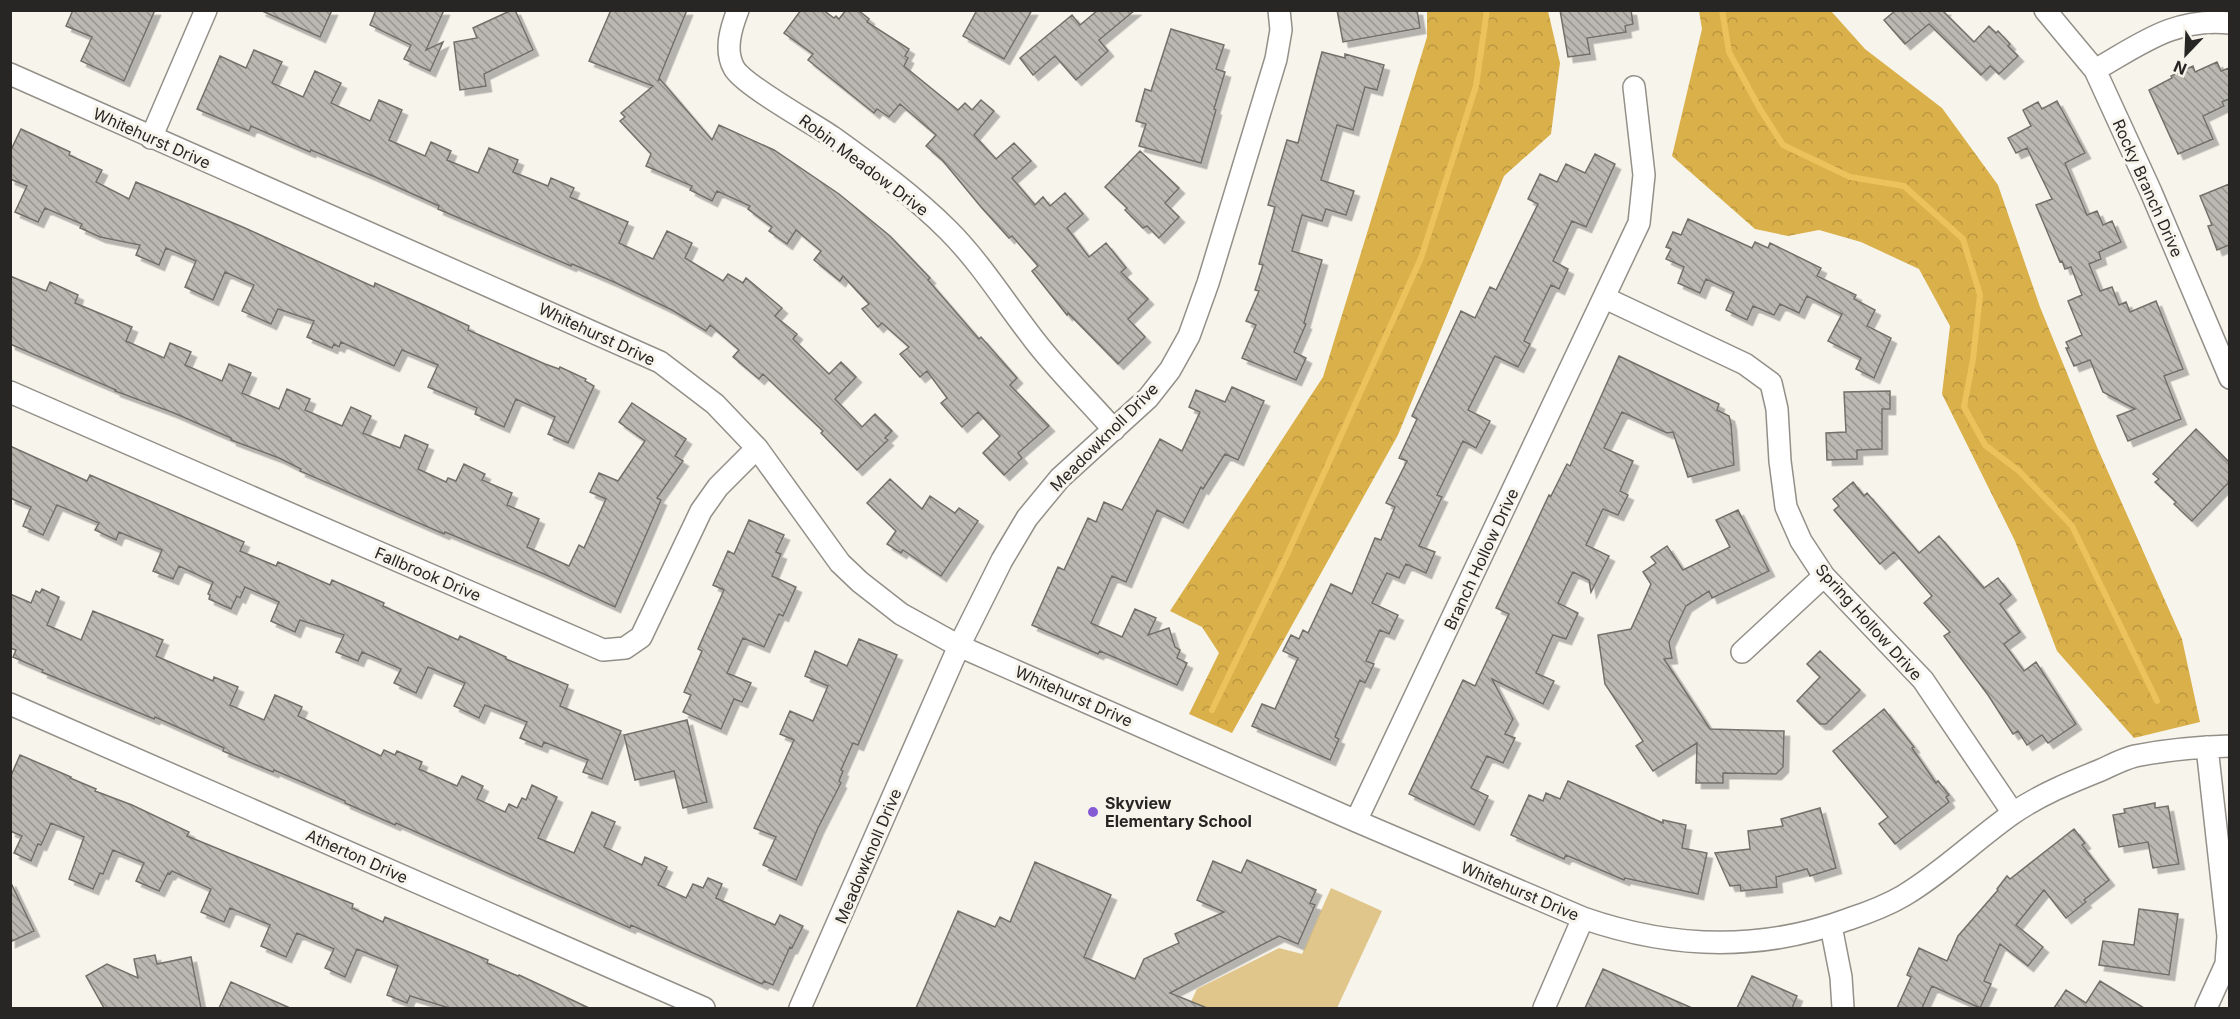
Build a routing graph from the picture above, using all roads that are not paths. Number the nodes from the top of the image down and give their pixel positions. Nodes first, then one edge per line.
1 (206, 10) edge
2 (738, 10) edge
3 (1279, 10) edge
4 (2045, 10) edge
5 (2229, 23) edge
6 (2095, 69) junction
7 (10, 74) edge
8 (1634, 87) dead end
9 (151, 138) junction
10 (1605, 298) junction
11 (2229, 378) edge
12 (10, 392) edge
13 (1114, 430) junction
14 (757, 448) junction
15 (1824, 576) junction
16 (959, 646) junction
17 (1742, 652) dead end
18 (10, 704) edge
19 (2229, 746) edge
20 (2207, 747) junction
21 (2013, 813) junction
22 (1356, 821) junction
23 (1582, 918) junction
24 (1831, 926) junction
25 (704, 1008) edge
26 (800, 1008) edge
27 (1544, 1008) edge
28 (1843, 1008) edge
29 (2206, 1008) edge

1 - 9 street
2 - 13 street, Robin Meadow Drive
3 - 13 street, Meadowknoll Drive
4 - 6 street, Rocky Branch Drive
5 - 6 street
6 - 11 street, Rocky Branch Drive
7 - 9 street, Whitehurst Drive
8 - 10 street, Branch Hollow Drive
9 - 14 street, Whitehurst Drive
10 - 15 street, Spring Hollow Drive
10 - 22 street, Branch Hollow Drive
12 - 14 street, Fallbrook Drive
13 - 16 street, Meadowknoll Drive
14 - 16 street, Whitehurst Drive
15 - 17 street
15 - 21 street, Spring Hollow Drive
16 - 22 street, Whitehurst Drive
16 - 26 street, Meadowknoll Drive
18 - 25 street, Atherton Drive
19 - 20 street, Whitehurst Drive
20 - 21 street, Whitehurst Drive
20 - 29 street
21 - 24 street, Whitehurst Drive
22 - 23 street, Whitehurst Drive
23 - 24 street, Whitehurst Drive
23 - 27 street
24 - 28 street

